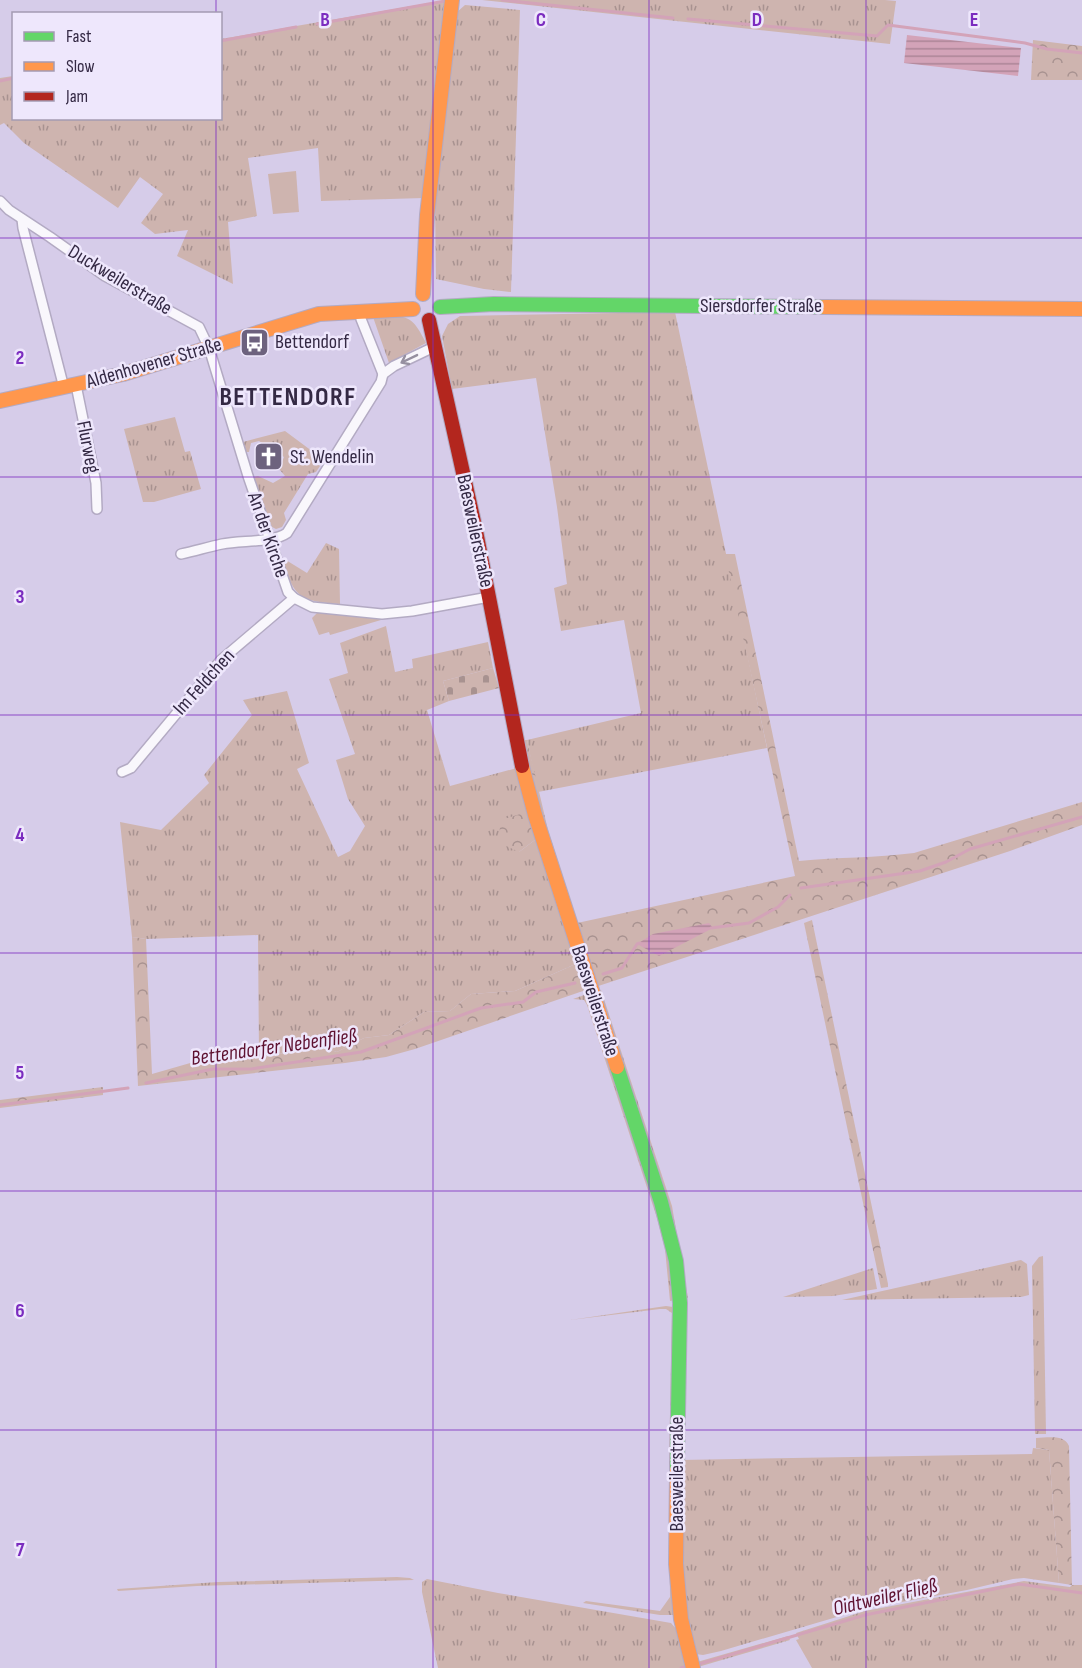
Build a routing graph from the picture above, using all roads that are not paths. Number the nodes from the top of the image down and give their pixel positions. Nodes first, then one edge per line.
1 (452, 0) edge
2 (0, 201) edge
3 (22, 219) junction
4 (423, 294) junction
5 (440, 307) junction
6 (413, 309) junction
7 (1082, 309) edge
8 (360, 310) junction
9 (429, 320) junction
10 (436, 346) junction
11 (210, 348) junction
12 (383, 374) junction
13 (70, 386) junction
14 (0, 400) edge
15 (97, 509) dead end
16 (269, 540) junction
17 (181, 554) dead end
18 (489, 597) junction
19 (294, 598) junction
20 (122, 772) dead end
21 (692, 1665) edge

1 - 4 street
2 - 3 street, Duckweilerstraße
3 - 11 street, Duckweilerstraße
3 - 13 street
4 - 5 street
4 - 6 street
5 - 7 street, Siersdorfer Straße
5 - 9 street
6 - 8 street, Aldenhovener Straße
6 - 9 street
8 - 11 street, Aldenhovener Straße
8 - 12 street
9 - 10 street, Baesweilerstraße
10 -> 12 street
10 - 18 street, Baesweilerstraße
11 - 13 street, Aldenhovener Straße
11 - 16 street, An der Kirche
12 - 16 street
13 - 14 street, Aldenhovener Straße
13 - 15 street, Flurweg
16 - 17 street
16 - 19 street, An der Kirche
18 - 19 street, An der Kirche
18 - 21 street, Baesweilerstraße
19 - 20 street, Im Feldchen

